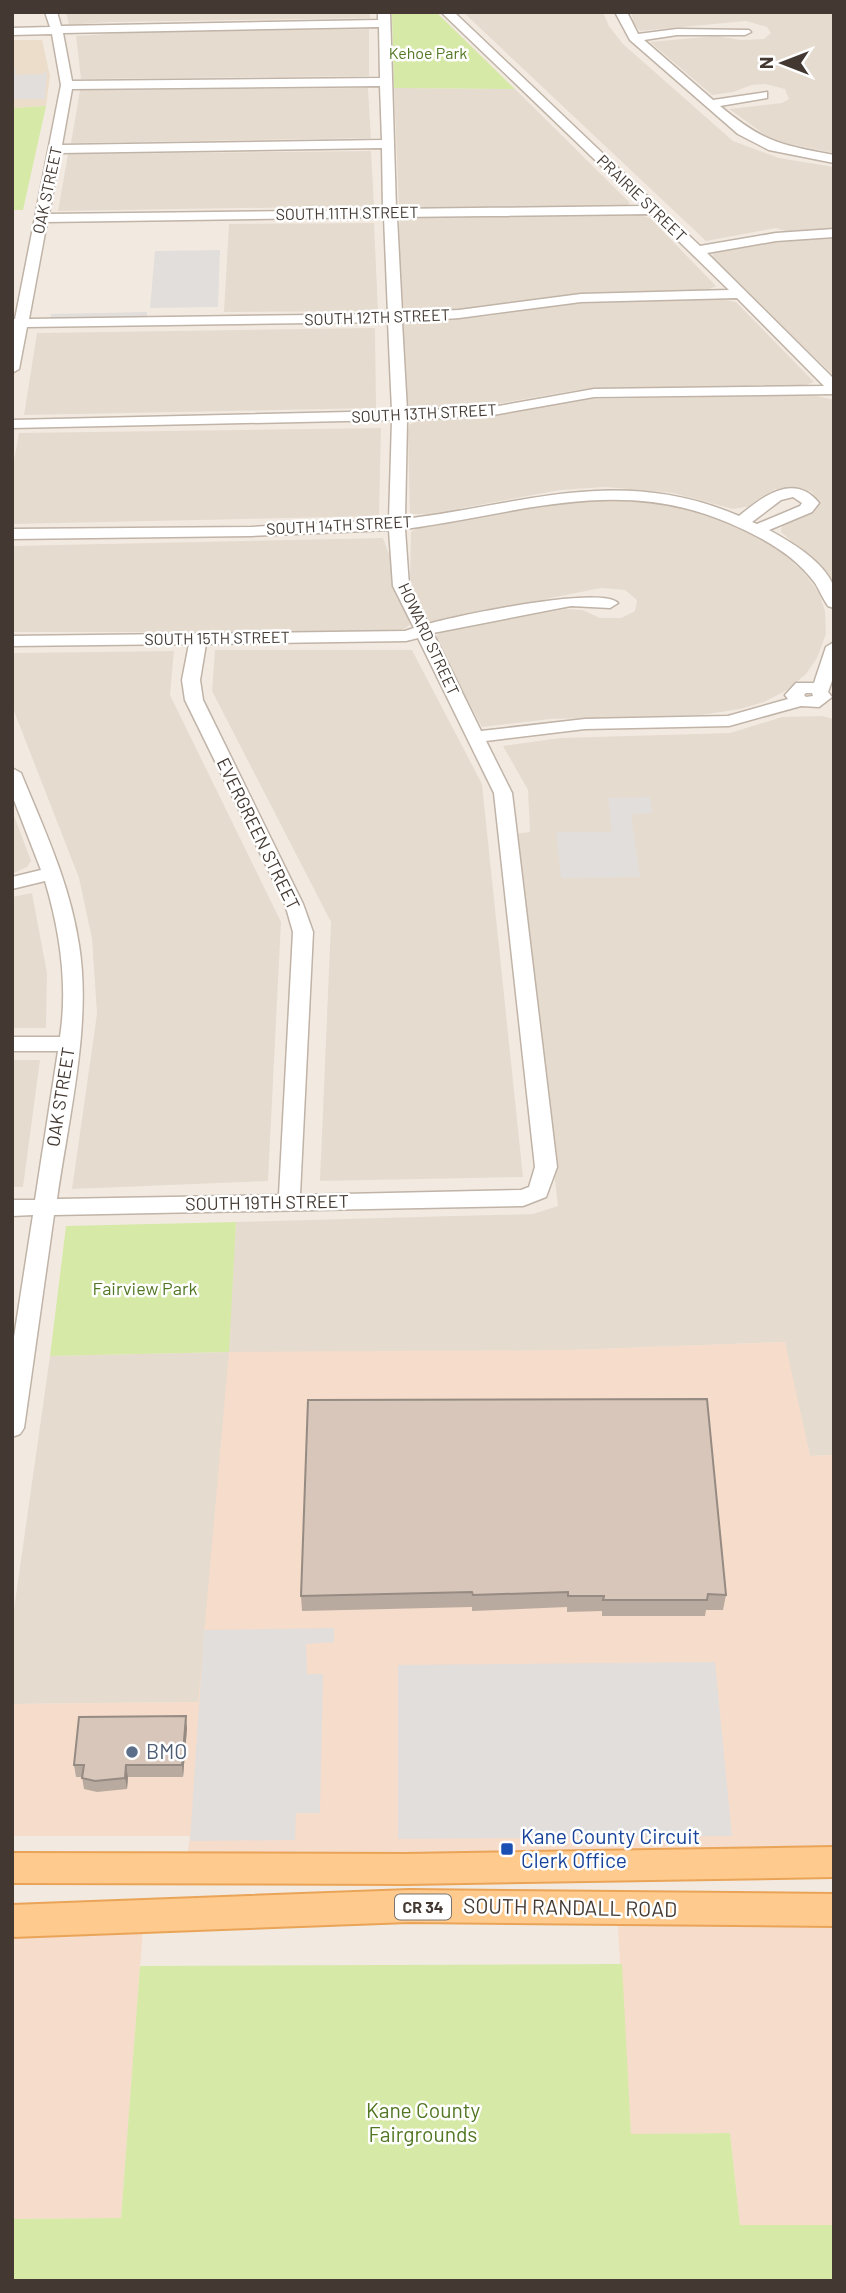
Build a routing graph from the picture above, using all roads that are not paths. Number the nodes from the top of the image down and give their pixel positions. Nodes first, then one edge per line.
1 (51, 12) edge
2 (447, 12) edge
3 (621, 12) edge
4 (384, 18) edge
5 (12, 32) edge
6 (56, 32) junction
7 (745, 32) dead end
8 (634, 38) junction
9 (386, 82) junction
10 (67, 85) junction
11 (763, 95) dead end
12 (709, 104) junction
13 (388, 144) junction
14 (56, 149) junction
15 (834, 159) edge
16 (653, 210) junction
17 (390, 212) junction
18 (40, 218) junction
19 (834, 233) edge
20 (697, 251) junction
21 (741, 294) junction
22 (395, 318) junction
23 (17, 323) edge
24 (12, 369) edge
25 (834, 388) edge
26 (400, 416) junction
27 (12, 425) edge
28 (397, 525) junction
29 (12, 534) edge
30 (610, 603) dead end
31 (834, 603) edge
32 (422, 631) junction
33 (198, 639) junction
34 (12, 641) edge
35 (834, 647) edge
36 (815, 697) edge
37 (475, 737) junction
38 (12, 773) edge
39 (52, 873) junction
40 (12, 883) edge
41 (12, 1044) edge
42 (69, 1044) junction
43 (523, 1198) joint
44 (289, 1202) junction
45 (12, 1208) edge
46 (45, 1208) junction
47 (13, 1416) edge
48 (834, 1862) edge
49 (12, 1868) edge
50 (834, 1910) edge
51 (12, 1921) edge

1 - 6 street, OAK STREET
2 - 16 street, PRAIRIE STREET
3 - 8 street
4 - 6 street
4 - 9 street, HOWARD STREET
5 - 6 street
6 - 10 street, OAK STREET
7 - 8 street
8 - 12 street
9 - 10 street
9 - 13 street, HOWARD STREET
10 - 14 street, OAK STREET
11 - 12 street
12 - 15 street
13 - 14 street
13 - 17 street, HOWARD STREET
14 - 18 street, OAK STREET
16 - 17 street, SOUTH 11TH STREET
16 - 20 street, PRAIRIE STREET
17 - 18 street, SOUTH 11TH STREET
17 - 22 street, HOWARD STREET
18 - 23 street, OAK STREET
19 - 20 street
20 - 21 street, PRAIRIE STREET
21 - 22 street, SOUTH 12TH STREET
21 - 25 street, PRAIRIE STREET
22 - 23 street, SOUTH 12TH STREET
22 - 26 street, HOWARD STREET
23 - 24 street, OAK STREET
25 - 26 street, SOUTH 13TH STREET
26 - 27 street, SOUTH 13TH STREET
26 - 28 street, HOWARD STREET
28 - 29 street, SOUTH 14TH STREET
28 - 31 street, SOUTH 14TH STREET
28 - 32 street, HOWARD STREET
30 - 32 street, SOUTH 15TH STREET
32 - 33 street, SOUTH 15TH STREET
32 - 37 street, HOWARD STREET
33 - 34 street, SOUTH 15TH STREET
33 - 44 street, EVERGREEN STREET
35 - 36 street
36 - 37 street
37 - 43 street, HOWARD STREET
38 - 39 street, OAK STREET
39 - 40 street
39 - 42 street, OAK STREET
41 - 42 street
42 - 46 street, OAK STREET
43 - 44 street, SOUTH 19TH STREET
44 - 46 street, SOUTH 19TH STREET
45 - 46 street, SOUTH 19TH STREET
46 - 47 street, OAK STREET
48 - 49 main road, SOUTH RANDALL ROAD / CR 34
50 - 51 main road, SOUTH RANDALL ROAD / CR 34

